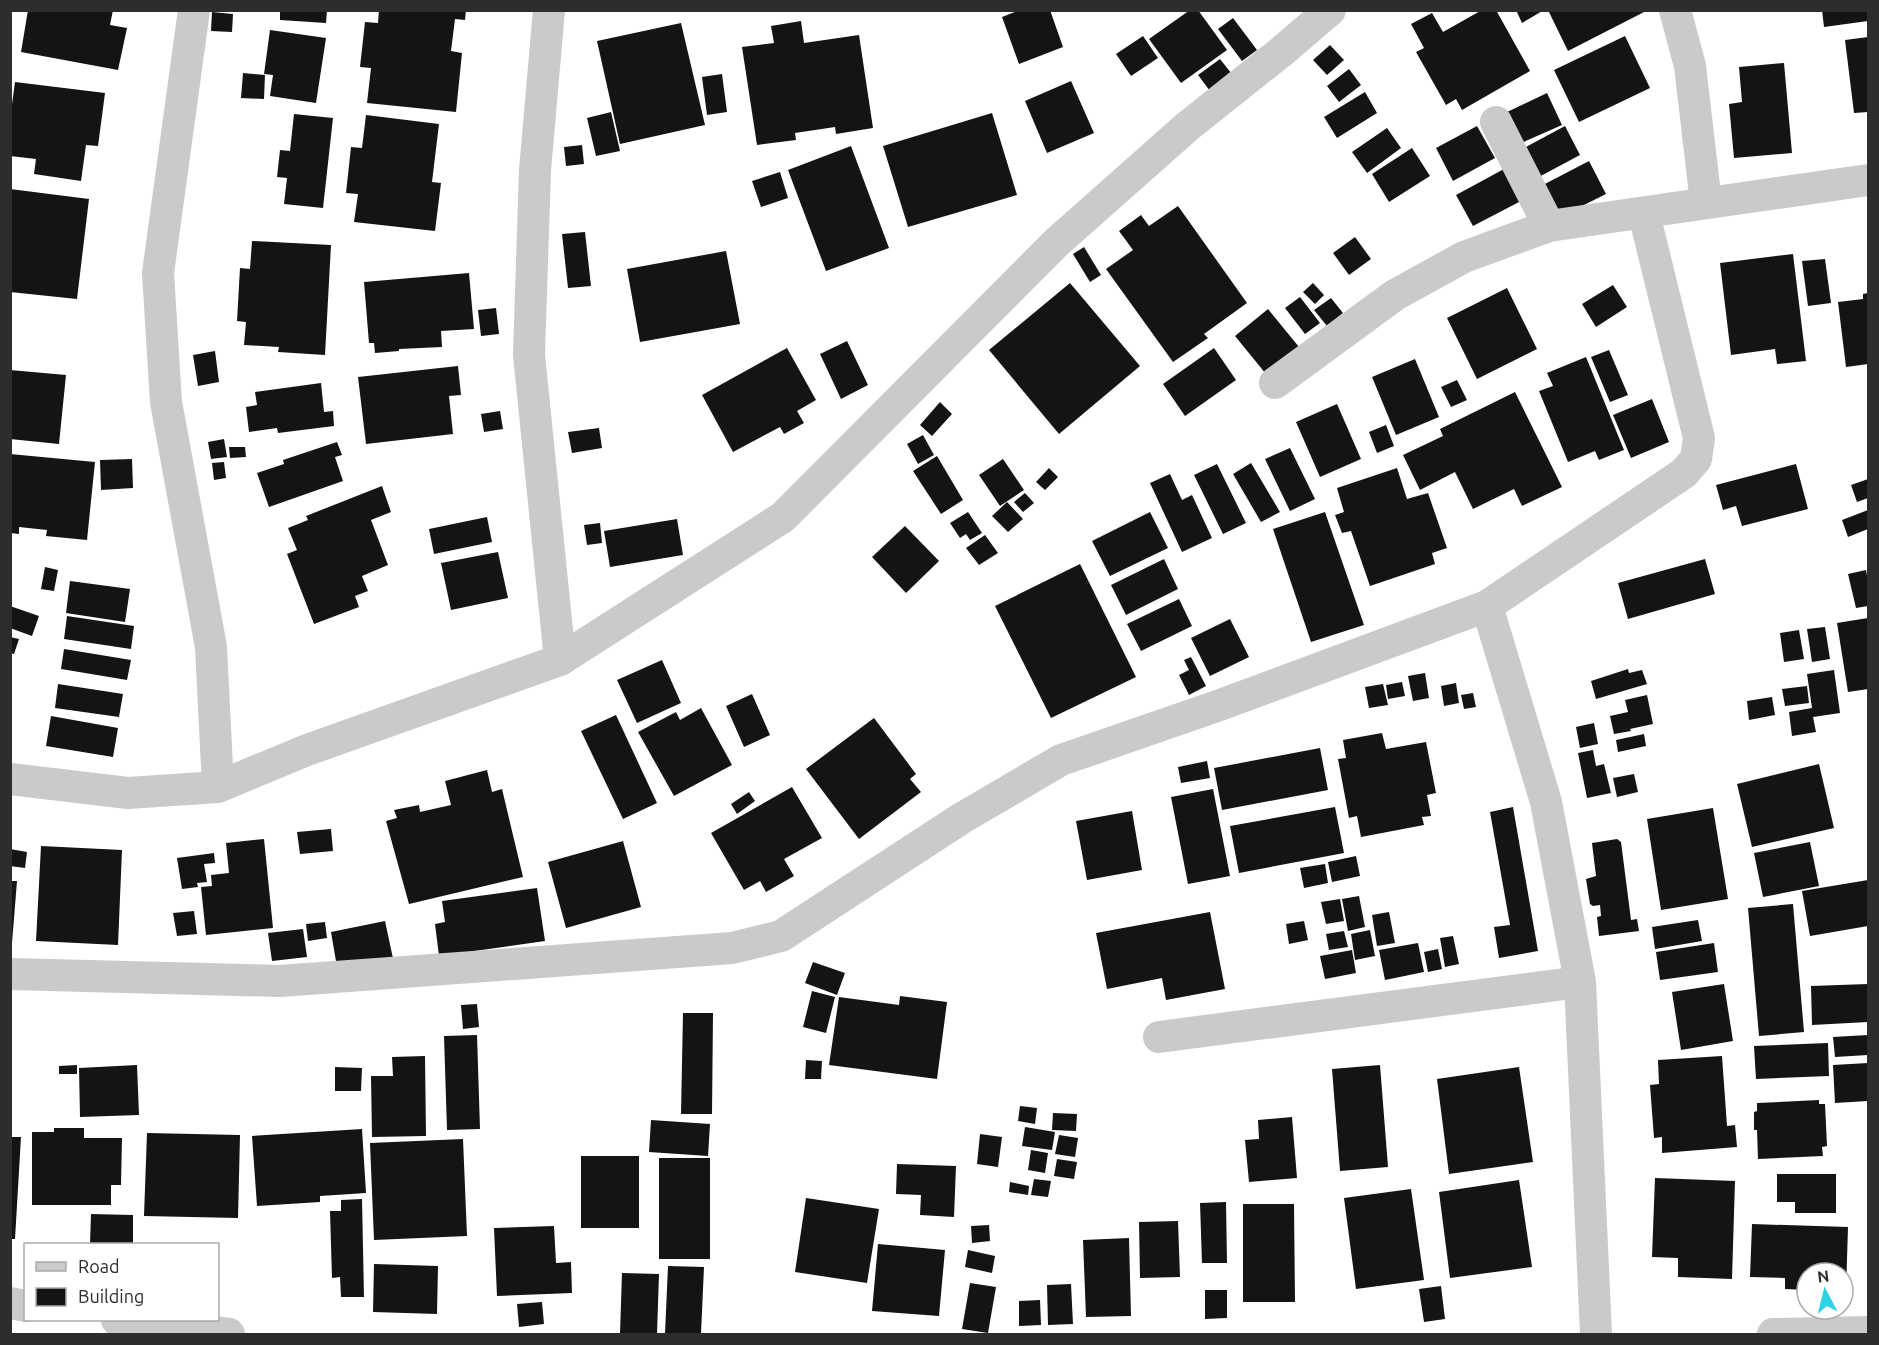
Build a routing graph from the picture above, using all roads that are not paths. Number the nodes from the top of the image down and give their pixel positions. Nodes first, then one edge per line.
1 (194, 10) edge
2 (549, 10) edge
3 (1330, 10) edge
4 (1675, 10) edge
5 (1496, 122) dead end
6 (1869, 180) edge
7 (1706, 203) junction
8 (1644, 214) junction
9 (1549, 226) junction
10 (1275, 383) dead end
11 (1487, 606) junction
12 (560, 660) junction
13 (10, 779) edge
14 (218, 787) junction
15 (10, 974) edge
16 (1580, 982) junction
17 (1159, 1037) dead end
18 (124, 1321) edge
19 (1869, 1332) edge
20 (229, 1335) edge
21 (1596, 1335) edge
22 (1773, 1335) edge

1 - 14 street
2 - 12 street
3 - 12 street
4 - 7 street
5 - 9 street
6 - 7 street
7 - 8 street
8 - 9 street
8 - 11 street
9 - 10 street
11 - 15 street
11 - 16 street
12 - 14 street
13 - 14 street
16 - 17 street
16 - 21 street
18 - 20 street
19 - 22 street

